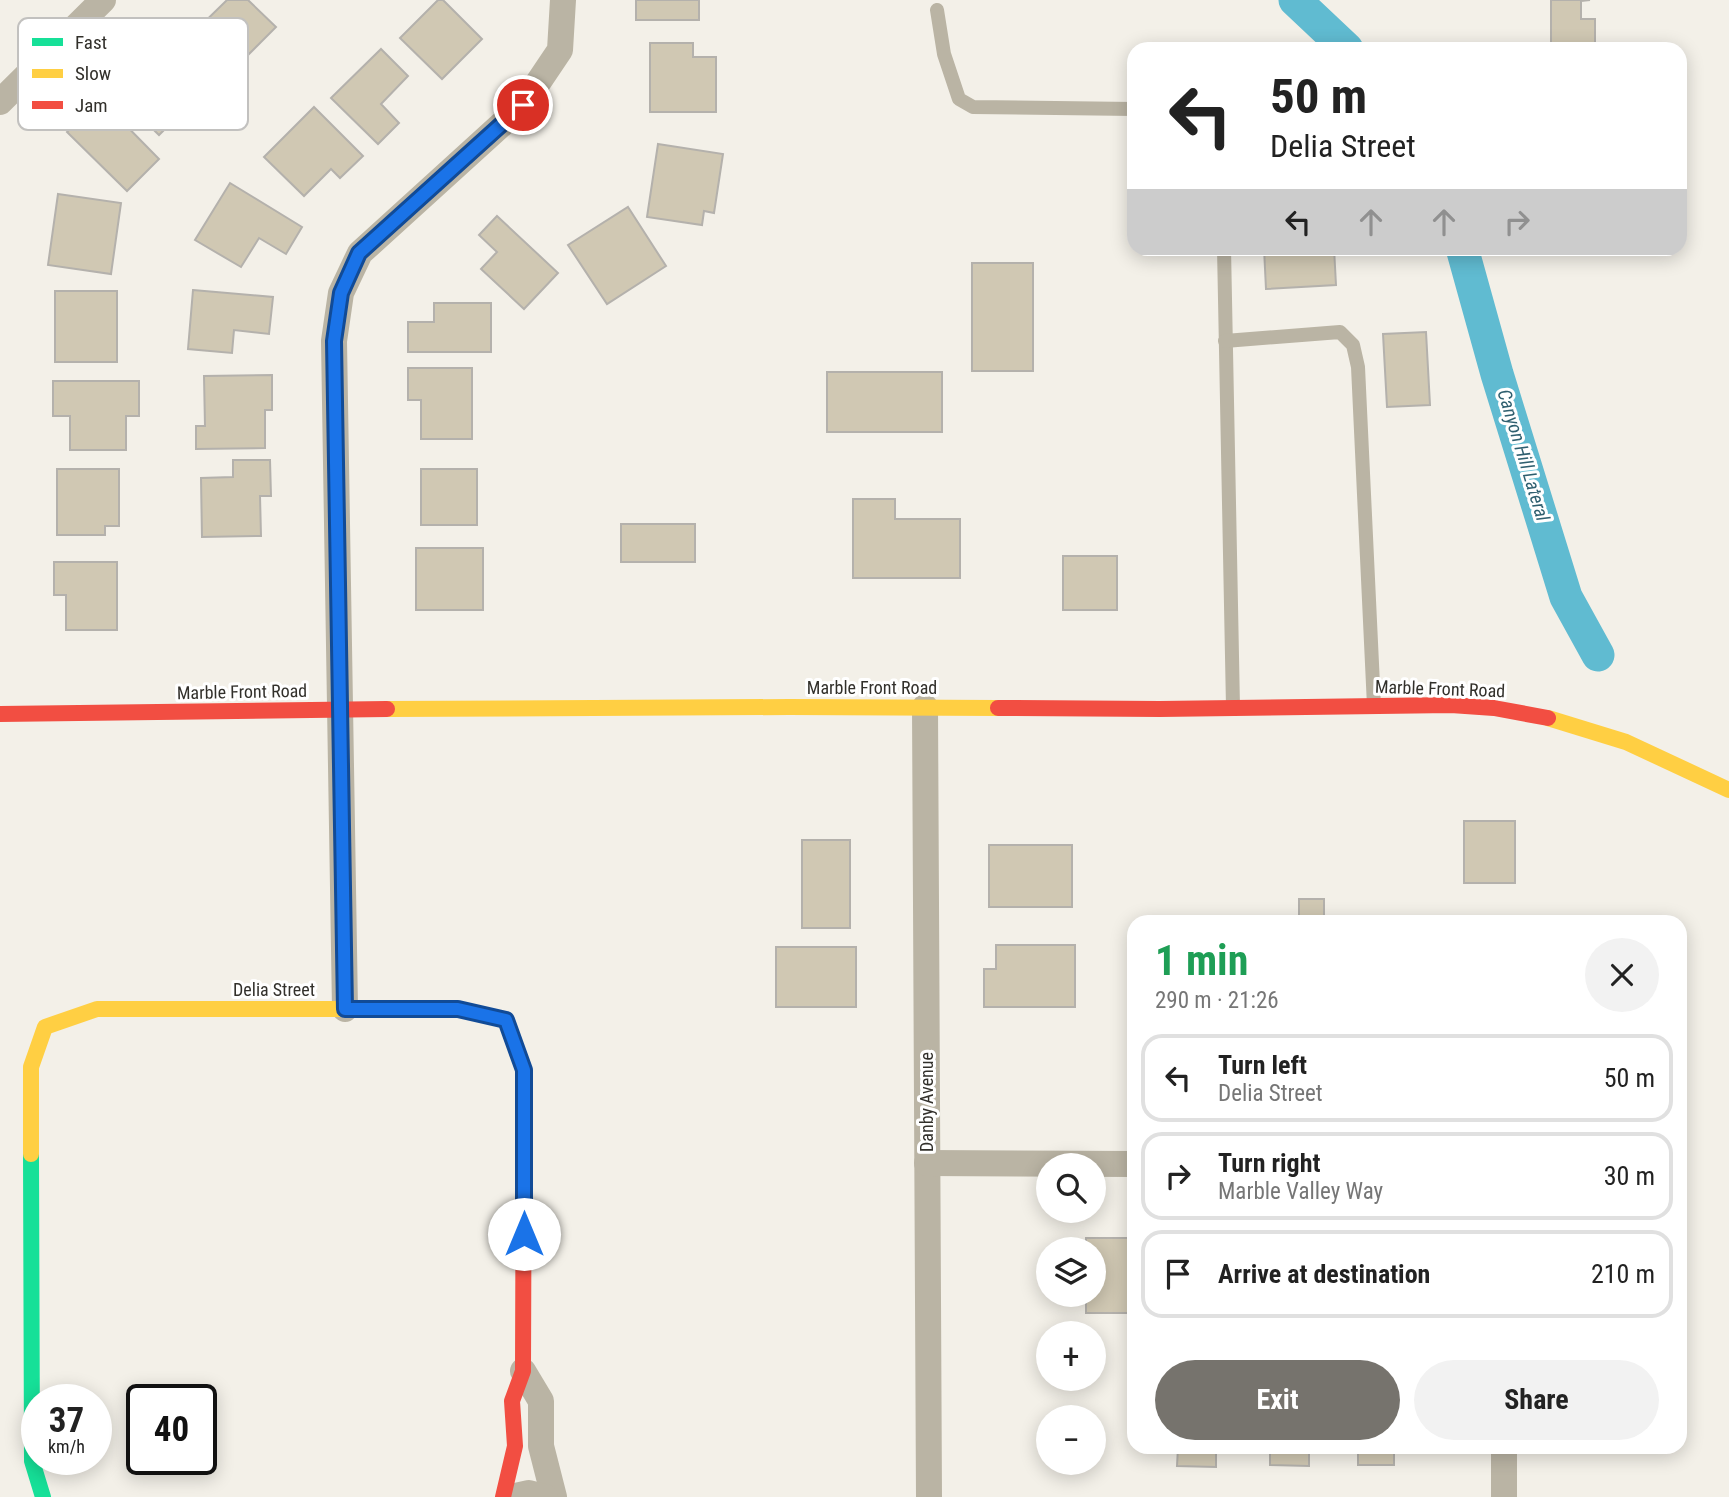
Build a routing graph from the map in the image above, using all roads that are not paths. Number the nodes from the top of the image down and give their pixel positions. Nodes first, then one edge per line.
1 (103, 0) edge
2 (563, 0) edge
3 (937, 10) dead end
4 (85, 18) edge
5 (18, 84) edge
6 (0, 102) edge
7 (1127, 109) edge
8 (1224, 256) edge
9 (1225, 341) junction
10 (1374, 706) junction
11 (925, 707) junction
12 (1233, 708) junction
13 (341, 710) junction
14 (0, 714) edge
15 (1729, 790) edge
16 (345, 1009) junction
17 (927, 1163) junction
18 (1127, 1164) edge
19 (523, 1371) junction
20 (1504, 1454) edge
21 (43, 1497) edge
22 (503, 1497) edge
23 (510, 1497) edge
24 (545, 1497) edge
25 (554, 1497) edge
26 (929, 1497) edge
27 (1504, 1497) edge

1 - 4 street
2 - 13 street
3 - 7 lane
5 - 6 street
8 - 9 lane
9 - 10 lane
9 - 12 lane
10 - 12 street, Marble Front Road
10 - 15 street, Marble Front Road
11 - 12 street, Marble Front Road
11 - 13 street, Marble Front Road
11 - 17 street, Danby Avenue
13 - 14 street, Marble Front Road
13 - 16 street
16 - 19 street, Delia Street
16 - 21 street, Delia Street
17 - 18 street
17 - 26 street, Danby Avenue
19 - 22 street
19 - 25 street
20 - 27 street
23 - 24 street

